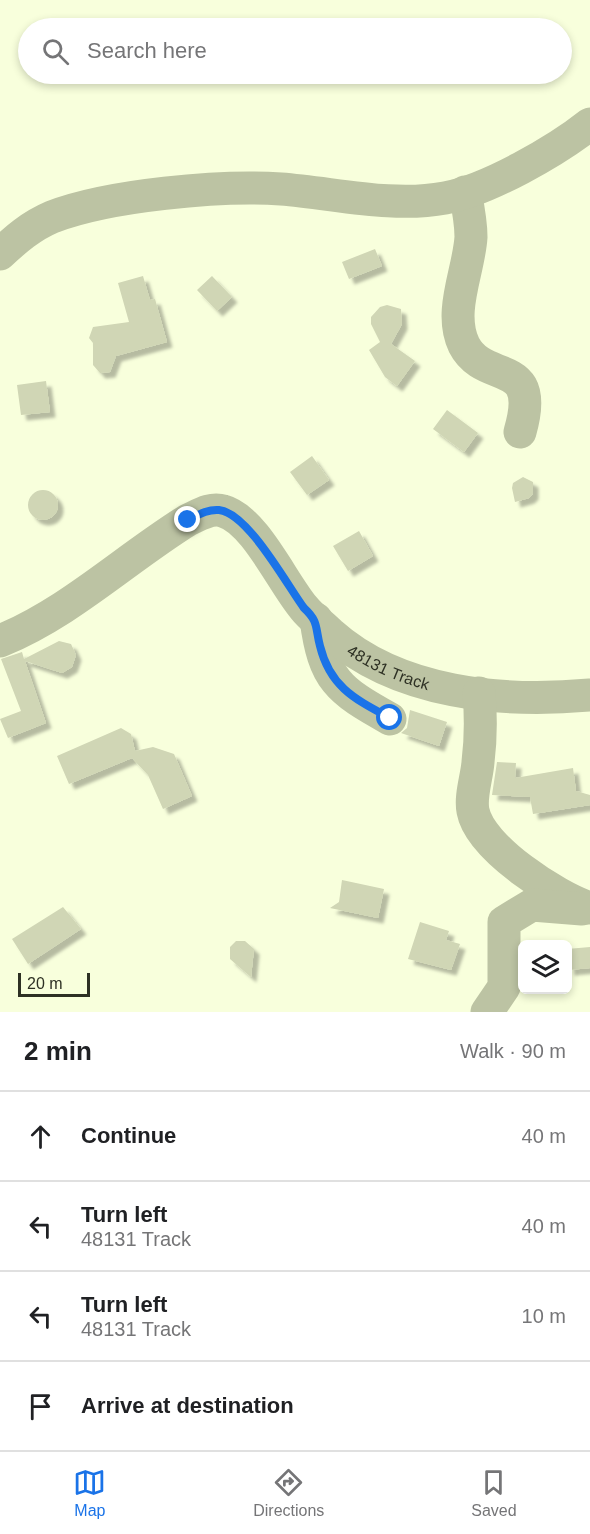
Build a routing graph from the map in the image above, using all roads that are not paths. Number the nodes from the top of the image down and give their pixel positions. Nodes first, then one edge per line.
1 (590, 124) edge
2 (465, 192) junction
3 (0, 254) edge
4 (520, 432) dead end
5 (316, 619) junction
6 (0, 641) edge
7 (479, 693) junction
8 (590, 695) edge
9 (390, 718) dead end
10 (590, 909) edge
11 (487, 1012) edge

1 - 2 street
2 - 3 street
2 - 4 street
5 - 6 street, 48131 Track
5 - 7 street, 48131 Track
5 - 9 street
7 - 8 street, 48131 Track
7 - 10 street
10 - 11 street

